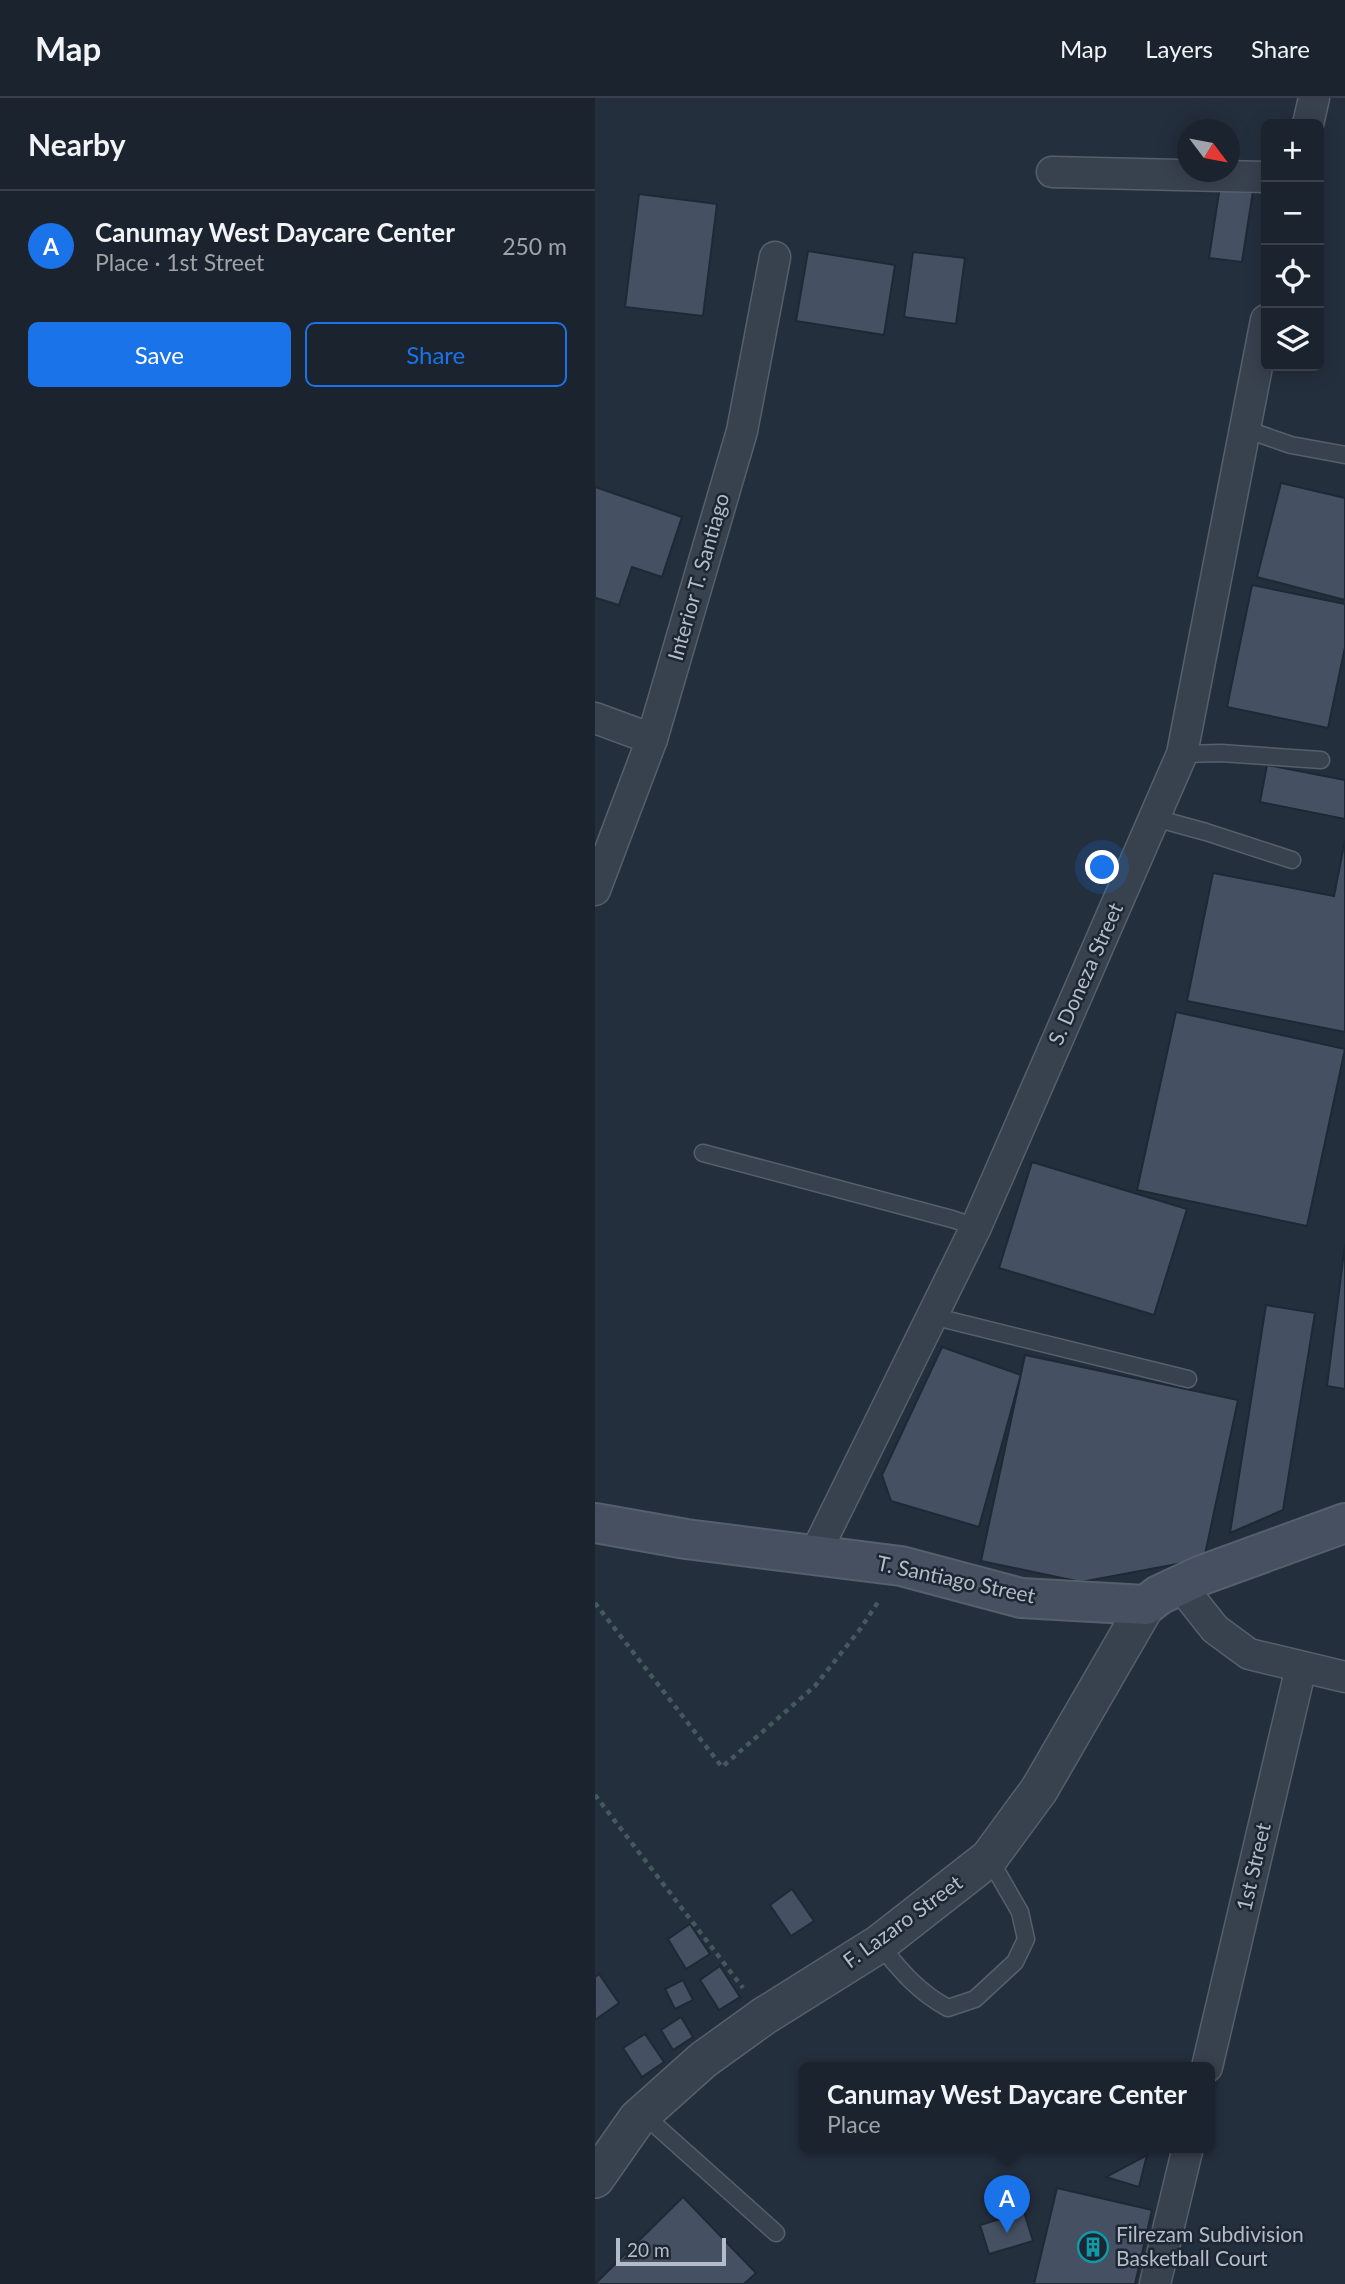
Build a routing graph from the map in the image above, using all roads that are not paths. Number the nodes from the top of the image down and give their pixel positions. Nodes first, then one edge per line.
1 (1314, 98) edge
2 (1309, 119) edge
3 (1052, 172) dead end
4 (1261, 177) edge
5 (775, 257) dead end
6 (1261, 346) edge
7 (1245, 429) junction
8 (1345, 455) edge
9 (595, 718) edge
10 (652, 739) junction
11 (1182, 754) junction
12 (1321, 760) dead end
13 (1155, 818) junction
14 (1292, 860) dead end
15 (595, 890) edge
16 (703, 1153) dead end
17 (976, 1227) junction
18 (932, 1316) junction
19 (1188, 1379) dead end
20 (595, 1523) edge
21 (1345, 1523) edge
22 (815, 1554) junction
23 (1180, 1585) junction
24 (1146, 1605) junction
25 (1301, 1667) junction
26 (1345, 1677) edge
27 (989, 1858) junction
28 (879, 1944) junction
29 (1208, 2062) edge
30 (643, 2114) junction
31 (1187, 2153) edge
32 (595, 2179) edge
33 (776, 2233) dead end
34 (1155, 2284) edge

1 - 2 street
3 - 4 street
5 - 10 street, Interior T. Santiago
6 - 7 street, S. Doneza Street
7 - 8 lane
7 - 11 street, S. Doneza Street
9 - 10 street
10 - 15 street, Interior T. Santiago
11 - 12 lane
11 - 13 street, S. Doneza Street
13 - 14 lane
13 - 17 street, S. Doneza Street
16 - 17 lane
17 - 18 street, S. Doneza Street
18 - 19 lane
18 - 22 street, S. Doneza Street
20 - 22 main road, T. Santiago Street
21 - 23 main road
22 - 24 main road, T. Santiago Street
23 - 24 main road
23 - 25 street
24 - 27 street, F. Lazaro Street
25 - 26 street
25 - 29 street, 1st Street
27 - 28 street, F. Lazaro Street
27 - 28 lane
28 - 30 street, F. Lazaro Street
30 - 32 street, F. Lazaro Street
30 - 33 lane
31 - 34 street

